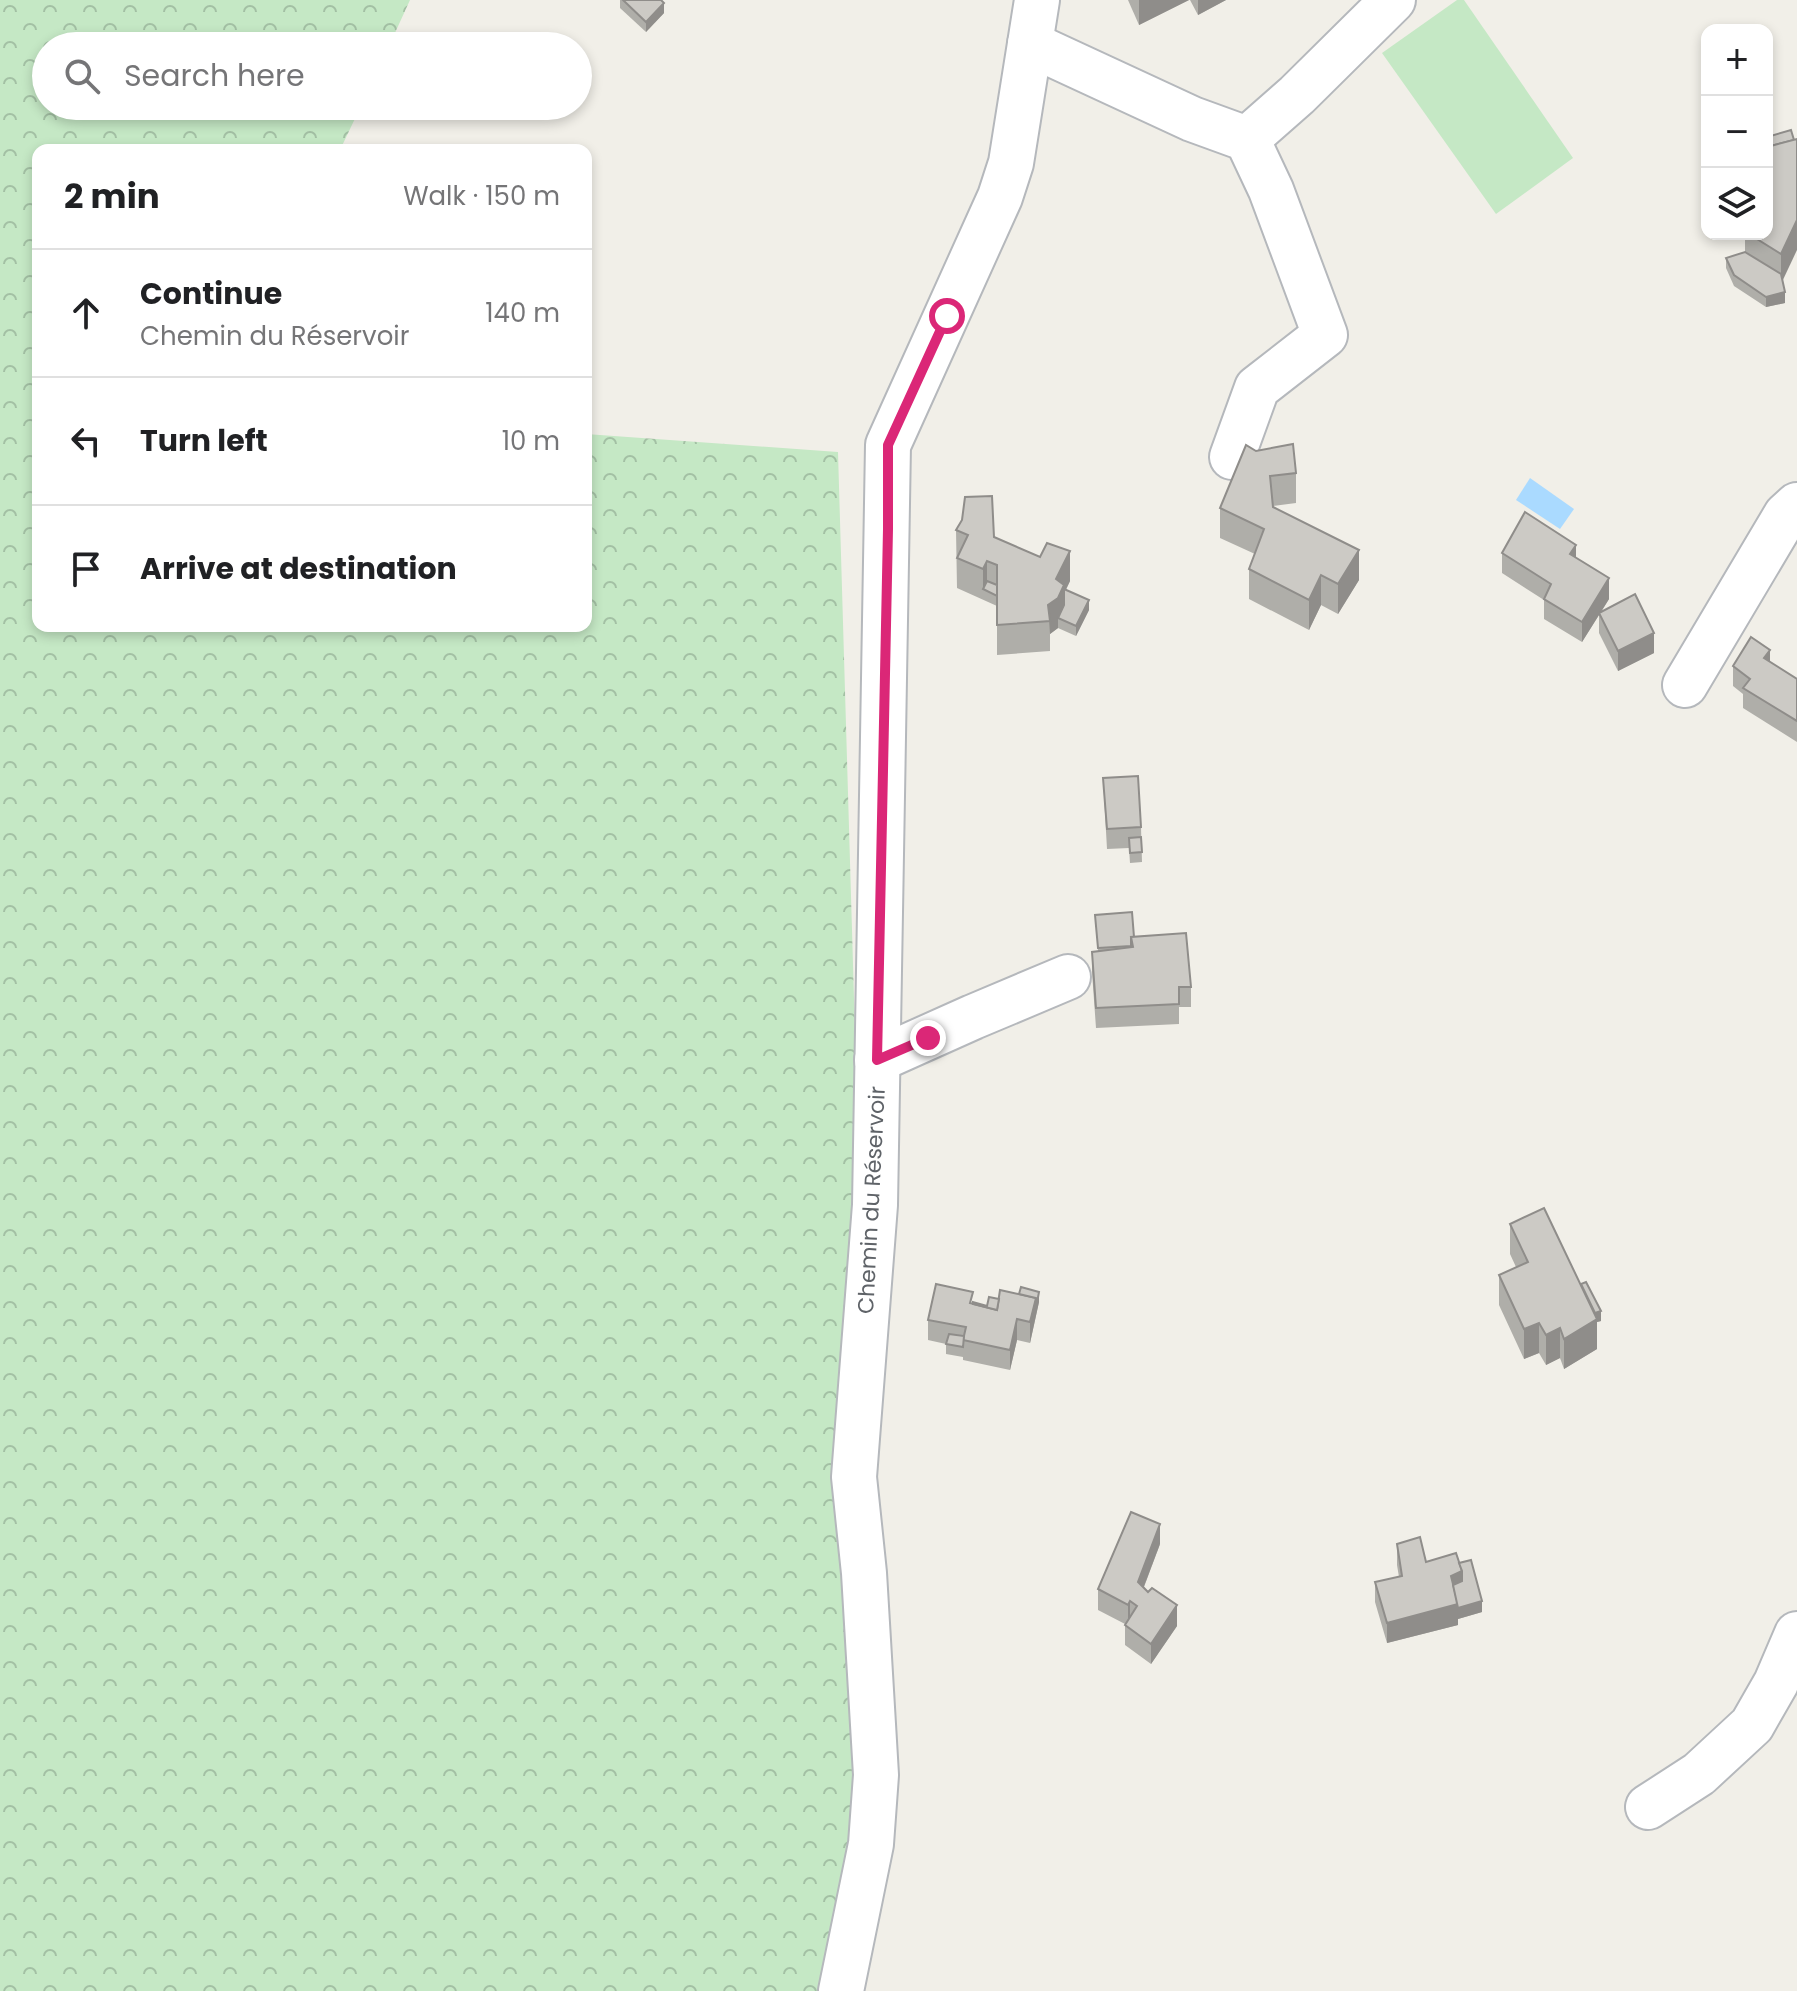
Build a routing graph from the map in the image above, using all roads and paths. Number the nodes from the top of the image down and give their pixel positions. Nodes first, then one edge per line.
1 (1037, 0) edge
2 (1393, 0) edge
3 (1030, 44) junction
4 (1247, 139) junction
5 (1232, 457) dead end
6 (1797, 505) edge
7 (1685, 685) dead end
8 (1068, 977) dead end
9 (877, 1060) junction
10 (1797, 1634) edge
11 (1648, 1807) dead end
12 (841, 1991) edge

1 - 3 street, Chemin du Réservoir
2 - 4 street
3 - 4 street
3 - 9 street, Chemin du Réservoir
4 - 5 street
6 - 7 street
8 - 9 street
9 - 12 street, Chemin du Réservoir
10 - 11 street

